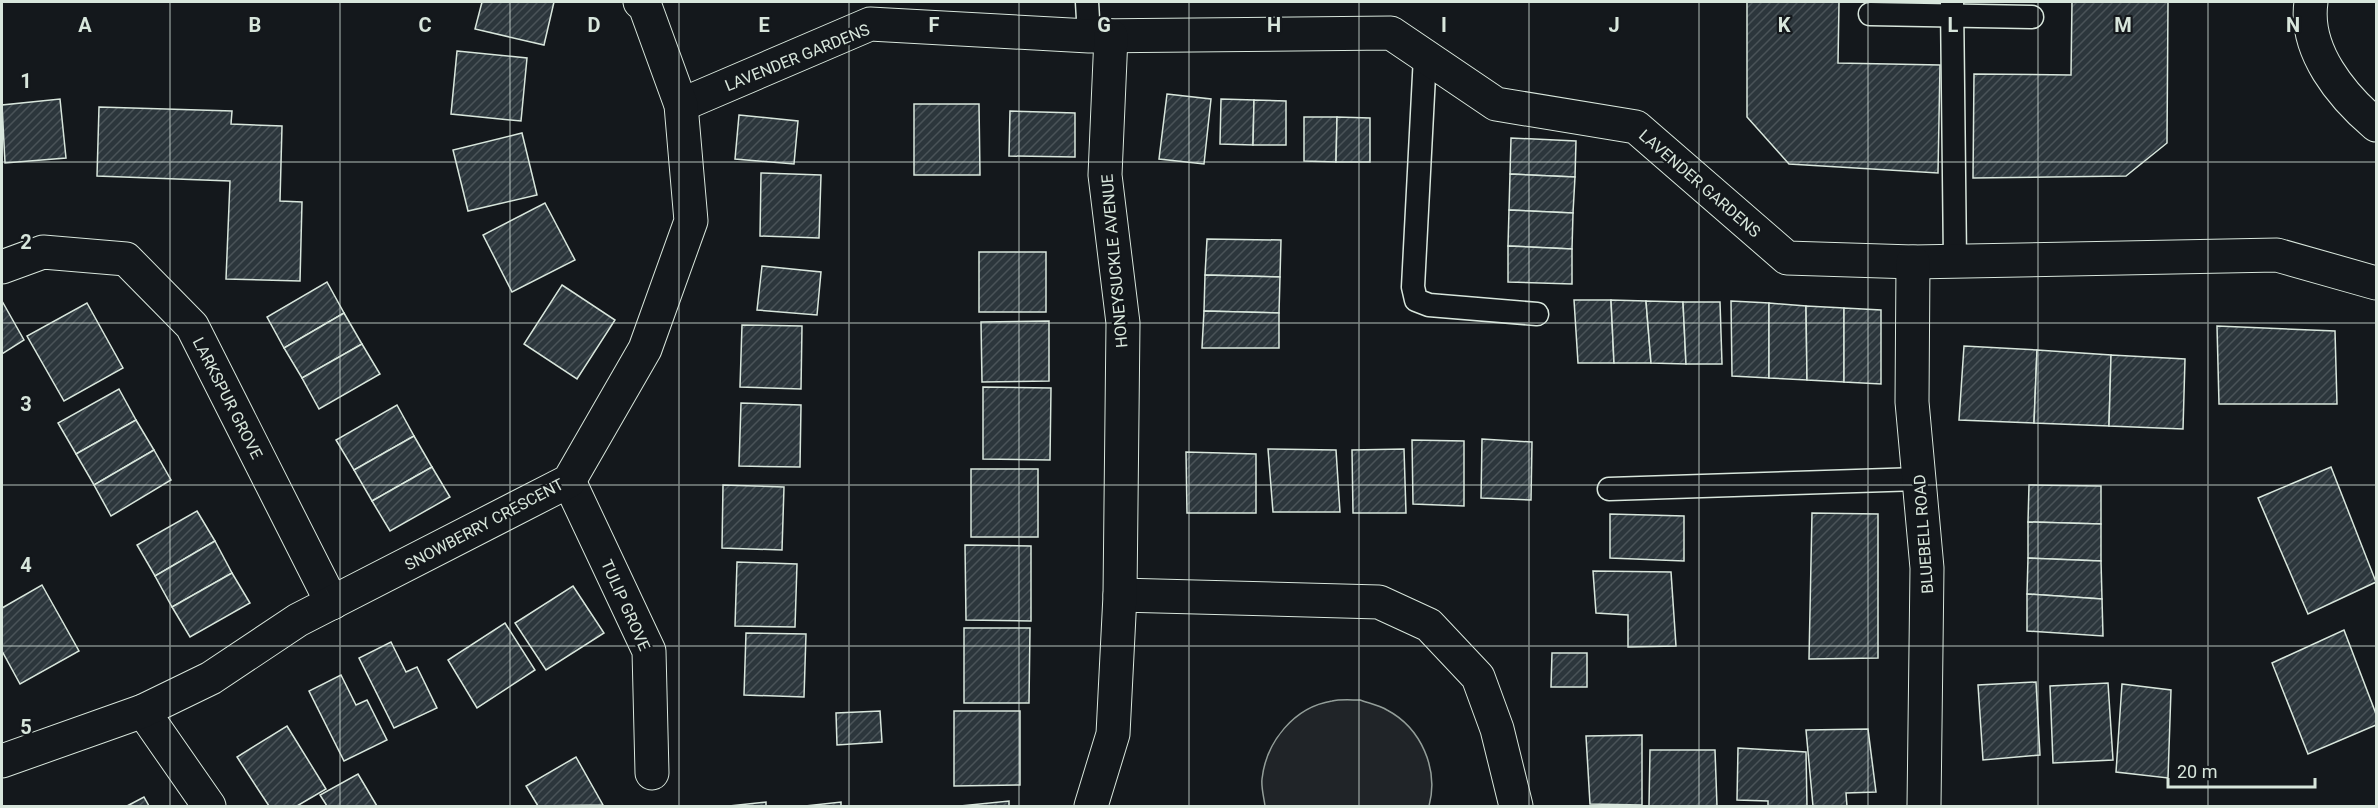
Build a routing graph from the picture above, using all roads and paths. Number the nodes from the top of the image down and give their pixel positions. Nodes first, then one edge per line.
1 (640, 2) edge
2 (1087, 2) edge
3 (2310, 2) edge
4 (1952, 8) edge
5 (1870, 14) dead end
6 (2032, 17) dead end
7 (1100, 36) junction
8 (1425, 56) junction
9 (681, 105) junction
10 (2376, 125) edge
11 (1955, 261) junction
12 (1913, 262) junction
13 (2, 267) edge
14 (2376, 282) edge
15 (1537, 314) dead end
16 (1919, 479) junction
17 (569, 481) junction
18 (1609, 489) dead end
19 (1120, 595) junction
20 (332, 603) junction
21 (143, 711) junction
22 (2, 761) edge
23 (652, 773) dead end
24 (209, 807) edge
25 (1091, 807) edge
26 (1516, 807) edge
27 (1924, 807) edge

1 - 9 street, SNOWBERRY CRESCENT
2 - 7 lane
3 - 10 street
4 - 5 lane
4 - 6 lane
4 - 11 lane
7 - 8 street, LAVENDER GARDENS
7 - 9 street, LAVENDER GARDENS
7 - 19 street, HONEYSUCKLE AVENUE
8 - 12 street, LAVENDER GARDENS
8 - 15 lane
9 - 17 street, SNOWBERRY CRESCENT
11 - 12 street, LAVENDER GARDENS
11 - 14 street, LAVENDER GARDENS
12 - 16 street, BLUEBELL ROAD
13 - 20 street, LARKSPUR GROVE
16 - 18 lane
16 - 27 street, BLUEBELL ROAD
17 - 20 street, SNOWBERRY CRESCENT
17 - 23 street, TULIP GROVE
19 - 25 street, HONEYSUCKLE AVENUE
19 - 26 street
20 - 21 street, SNOWBERRY CRESCENT
21 - 22 street, SNOWBERRY CRESCENT
21 - 24 street

